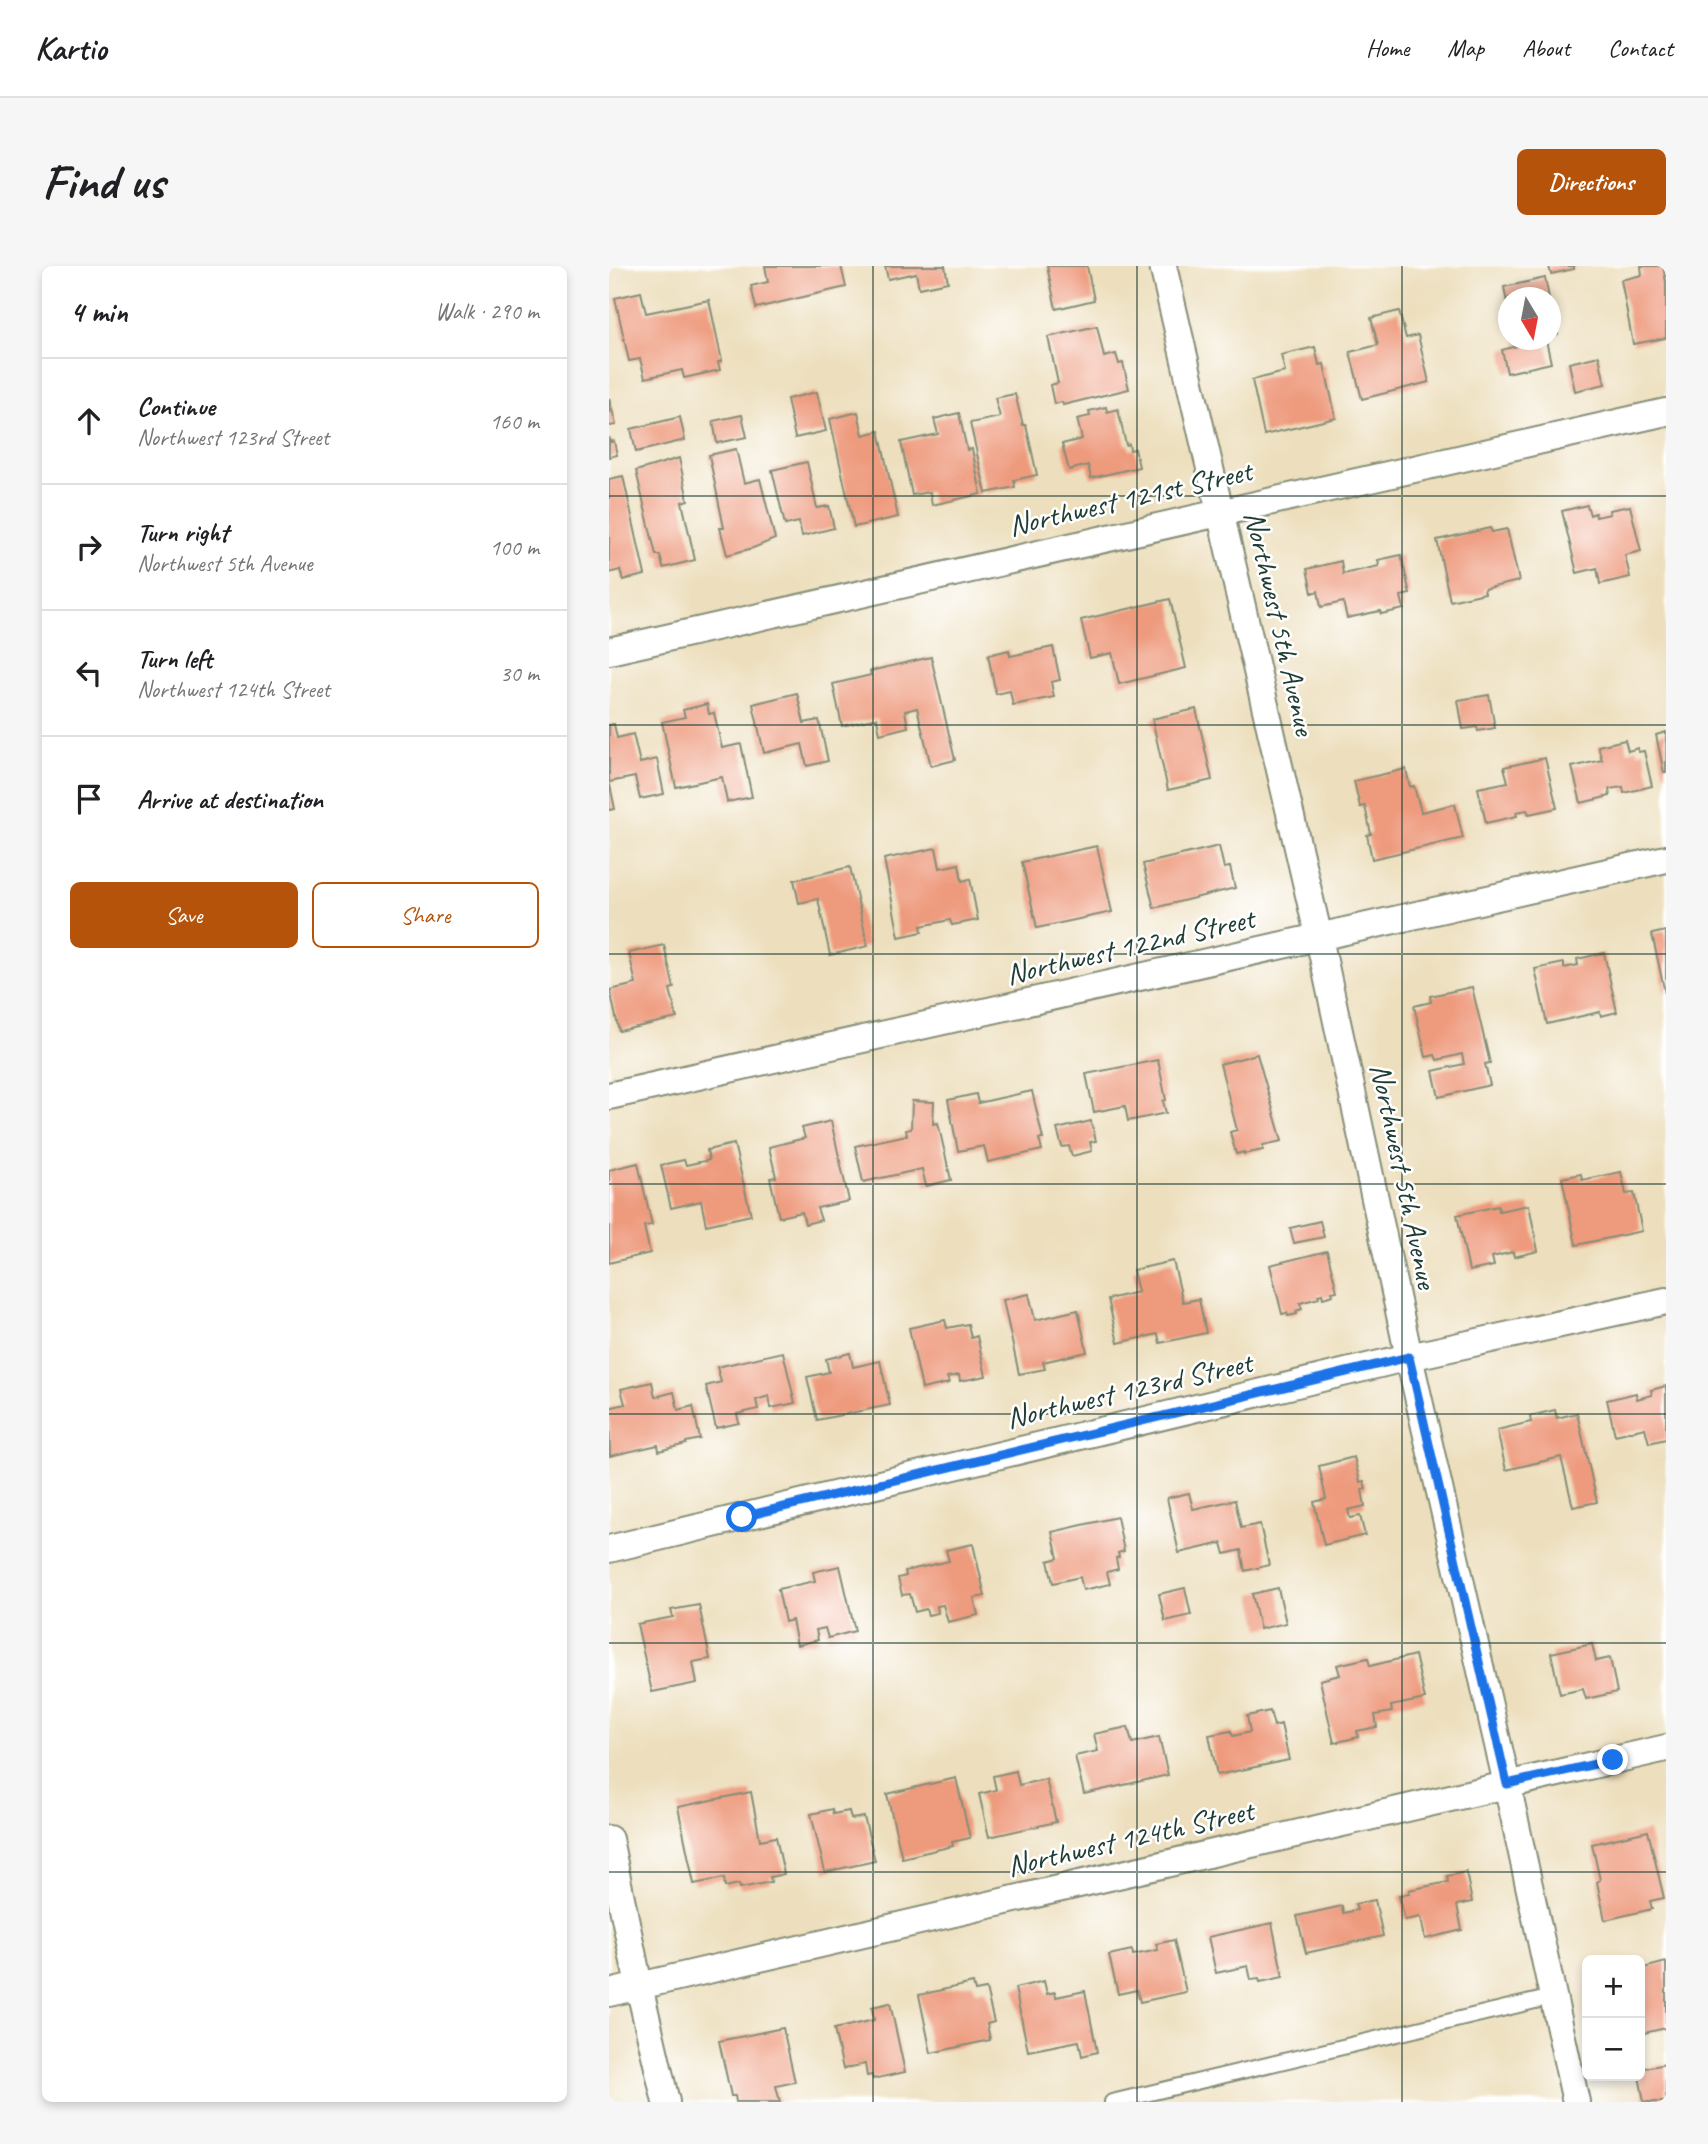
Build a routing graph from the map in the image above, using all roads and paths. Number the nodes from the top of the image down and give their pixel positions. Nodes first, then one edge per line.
1 (1163, 266) edge
2 (1666, 412) edge
3 (1221, 512) junction
4 (609, 651) edge
5 (1666, 859) edge
6 (1319, 938) junction
7 (609, 1096) edge
8 (1666, 1301) edge
9 (1409, 1357) junction
10 (609, 1549) edge
11 (1666, 1748) edge
12 (1507, 1784) junction
13 (609, 1839) edge
14 (639, 1986) junction
15 (609, 1993) edge
16 (1552, 1997) junction
17 (666, 2102) edge
18 (1112, 2102) edge
19 (1576, 2102) edge

1 - 3 street, Northwest 5th Avenue
2 - 3 street, Northwest 121st Street
3 - 4 street, Northwest 121st Street
3 - 6 street, Northwest 5th Avenue
5 - 6 street, Northwest 122nd Street
6 - 7 street, Northwest 122nd Street
6 - 9 street, Northwest 5th Avenue
8 - 9 street, Northwest 123rd Street
9 - 10 street, Northwest 123rd Street
9 - 12 street, Northwest 5th Avenue
11 - 12 street, Northwest 124th Street
12 - 14 street, Northwest 124th Street
12 - 16 street, Northwest 5th Avenue
13 - 14 street
14 - 15 street, Northwest 124th Street
14 - 17 street
16 - 18 lane
16 - 19 street, Northwest 5th Avenue

